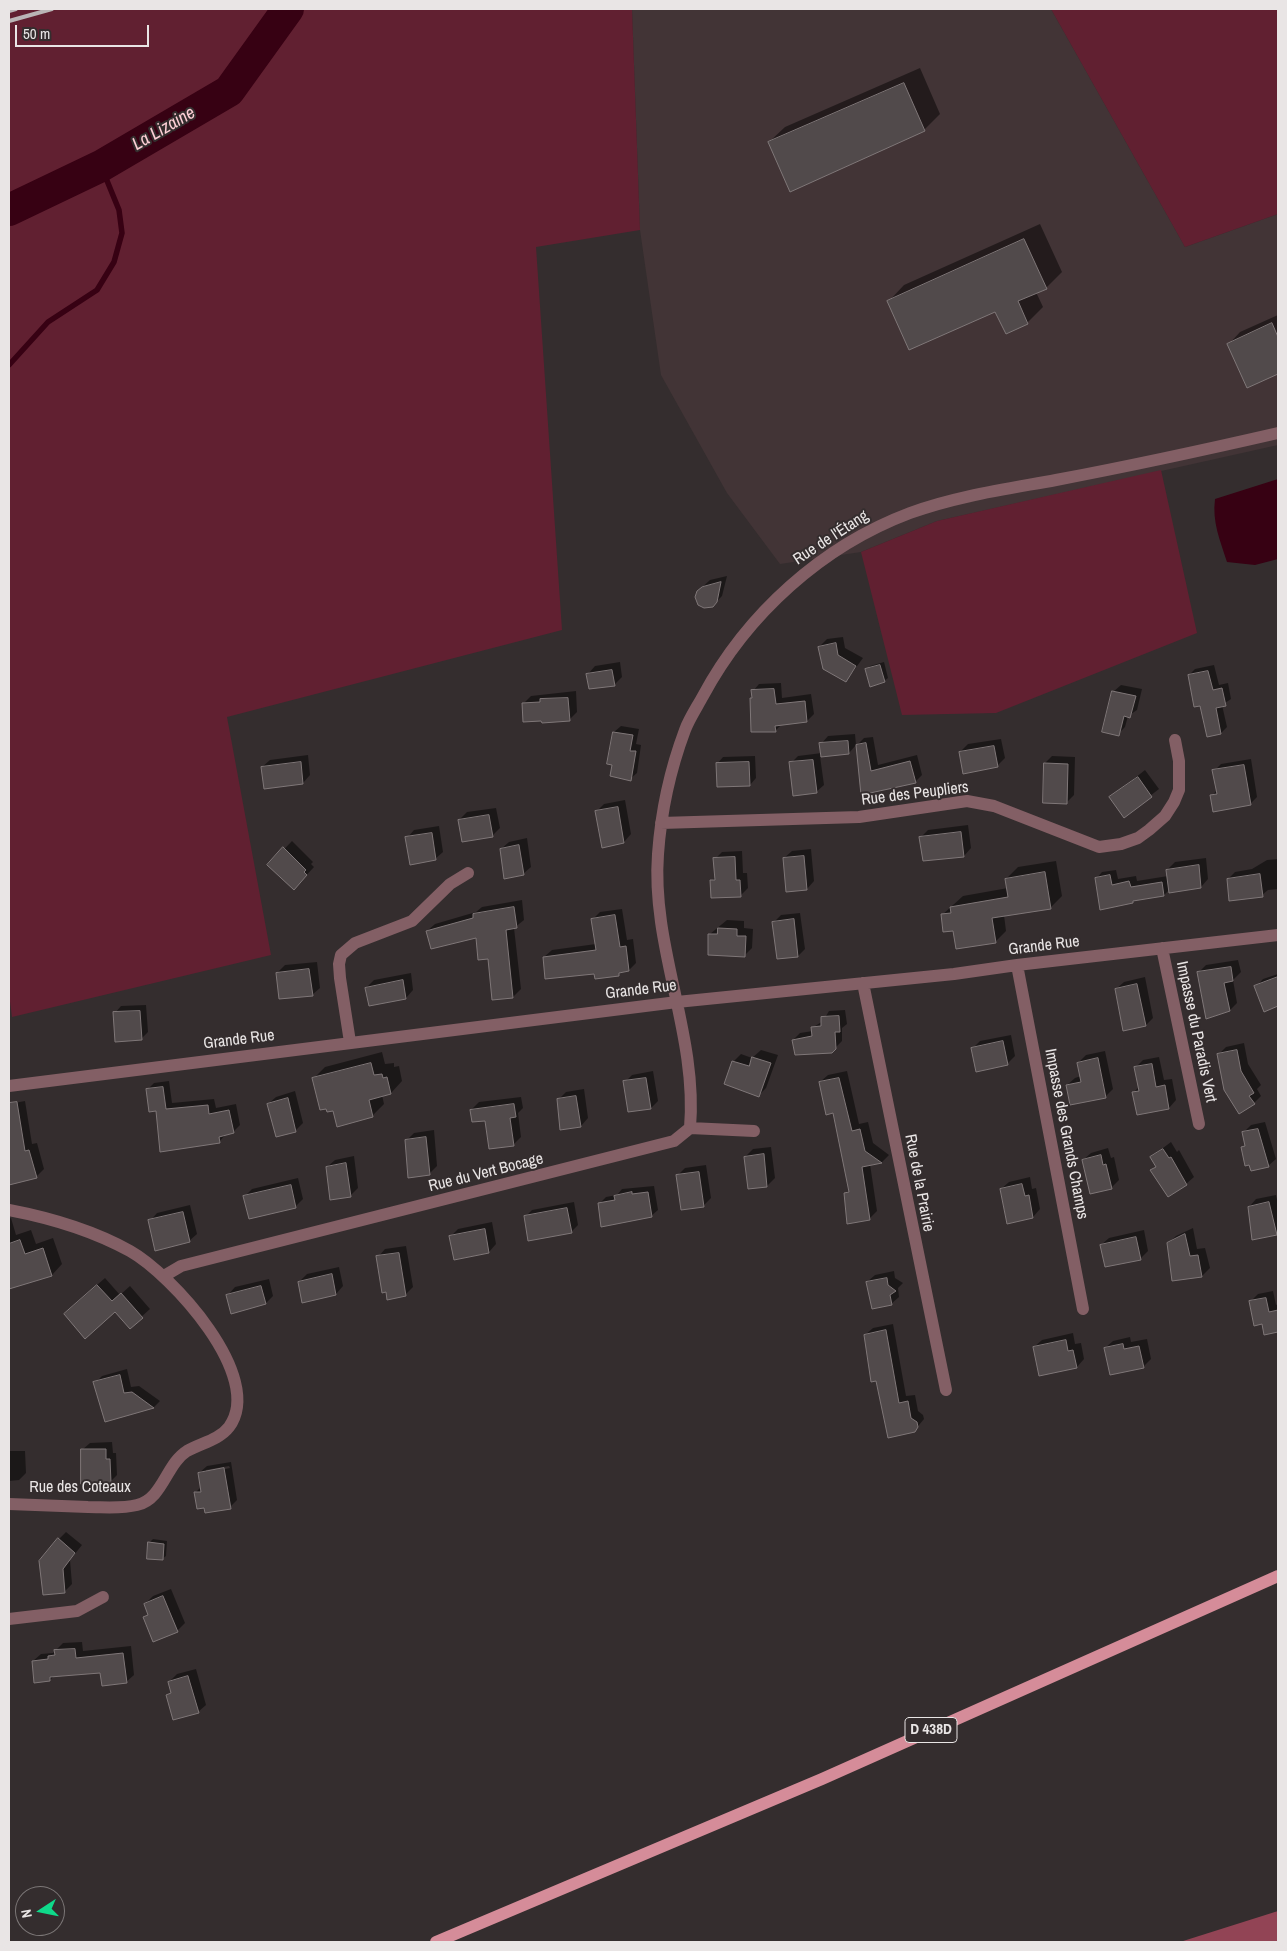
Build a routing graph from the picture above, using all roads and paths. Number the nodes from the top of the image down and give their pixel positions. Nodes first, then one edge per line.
1 (1278, 433) edge
2 (1175, 740) dead end
3 (661, 823) junction
4 (468, 873) dead end
5 (1278, 934) edge
6 (1162, 948) junction
7 (1017, 965) junction
8 (862, 982) junction
9 (677, 1002) junction
10 (350, 1042) junction
11 (9, 1086) edge
12 (1199, 1124) dead end
13 (690, 1128) junction
14 (754, 1131) dead end
15 (9, 1210) edge
16 (164, 1276) junction
17 (1083, 1308) dead end
18 (946, 1390) dead end
19 (9, 1504) edge
20 (1278, 1576) edge
21 (104, 1597) dead end
22 (9, 1619) edge
23 (436, 1942) edge

1 - 3 street, Rue de l'Étang
2 - 3 street, Rue des Peupliers
3 - 9 street, Rue de l'Étang
4 - 10 street
5 - 6 street, Grande Rue
6 - 7 street, Grande Rue
6 - 12 street, Impasse du Paradis Vert
7 - 8 street, Grande Rue
7 - 17 street, Impasse des Grands Champs
8 - 9 street, Grande Rue
8 - 18 street, Rue de la Prairie
9 - 10 street, Grande Rue
9 - 13 street
10 - 11 street, Grande Rue
13 - 14 street
13 - 16 street, Rue du Vert Bocage
15 - 16 street
16 - 19 street, Rue des Coteaux
20 - 23 main road, D 438D
21 - 22 street

